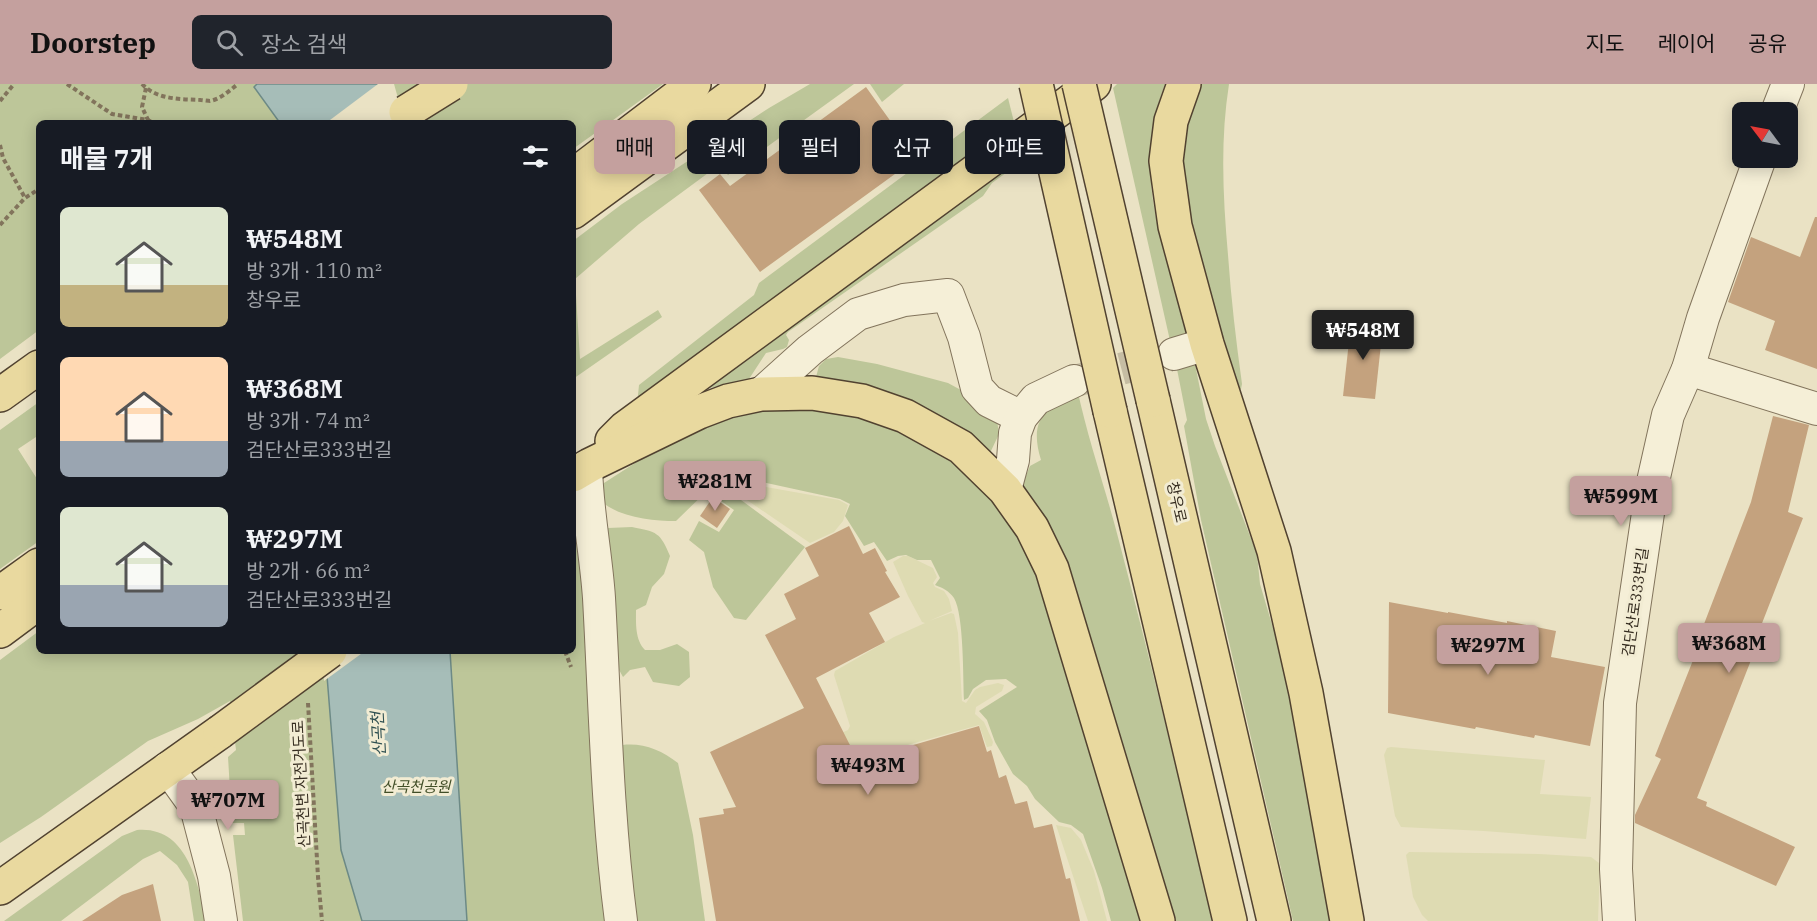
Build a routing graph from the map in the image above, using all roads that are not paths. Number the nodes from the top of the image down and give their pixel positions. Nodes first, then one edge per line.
1 (437, 84) edge
2 (451, 84) edge
3 (694, 84) edge
4 (748, 84) edge
5 (1036, 84) edge
6 (1079, 84) edge
7 (1094, 84) edge
8 (1184, 84) edge
9 (1788, 84) edge
10 (1782, 102) edge
11 (398, 118) edge
12 (1756, 168) edge
13 (576, 174) edge
14 (576, 210) edge
15 (1207, 344) junction
16 (1174, 354) tunnel mouth
17 (36, 369) edge
18 (1688, 369) junction
19 (1074, 381) tunnel mouth
20 (761, 394) junction
21 (0, 395) edge
22 (1817, 409) edge
23 (1021, 417) junction
24 (583, 469) edge
25 (1005, 490) junction
26 (36, 567) edge
27 (0, 593) edge
28 (36, 604) edge
29 (0, 631) edge
30 (326, 654) edge
31 (168, 768) junction
32 (105, 813) junction
33 (0, 859) edge
34 (0, 888) edge
35 (221, 921) edge
36 (621, 921) edge
37 (1158, 921) edge
38 (1230, 921) edge
39 (1274, 921) edge
40 (1347, 921) edge
41 (1619, 921) edge

1 - 11 main road, bridge
2 - 11 main road, bridge
3 - 13 main road
4 - 14 main road
5 - 38 main road, bridge
6 - 39 main road, 창우로, bridge
7 - 24 main road
8 - 15 main road
9 - 10 street
12 - 18 street, 검단산로333번길
15 - 16 street
15 - 40 main road
17 - 21 main road
18 - 22 street
18 - 41 street, 검단산로333번길
19 - 23 street
20 - 23 street
20 - 24 main road
20 - 25 main road
23 - 25 street
24 - 36 street
25 - 37 main road
26 - 27 main road
28 - 29 main road
30 - 31 main road, bridge
31 - 32 main road
31 - 35 street
32 - 33 main road
32 - 34 main road

